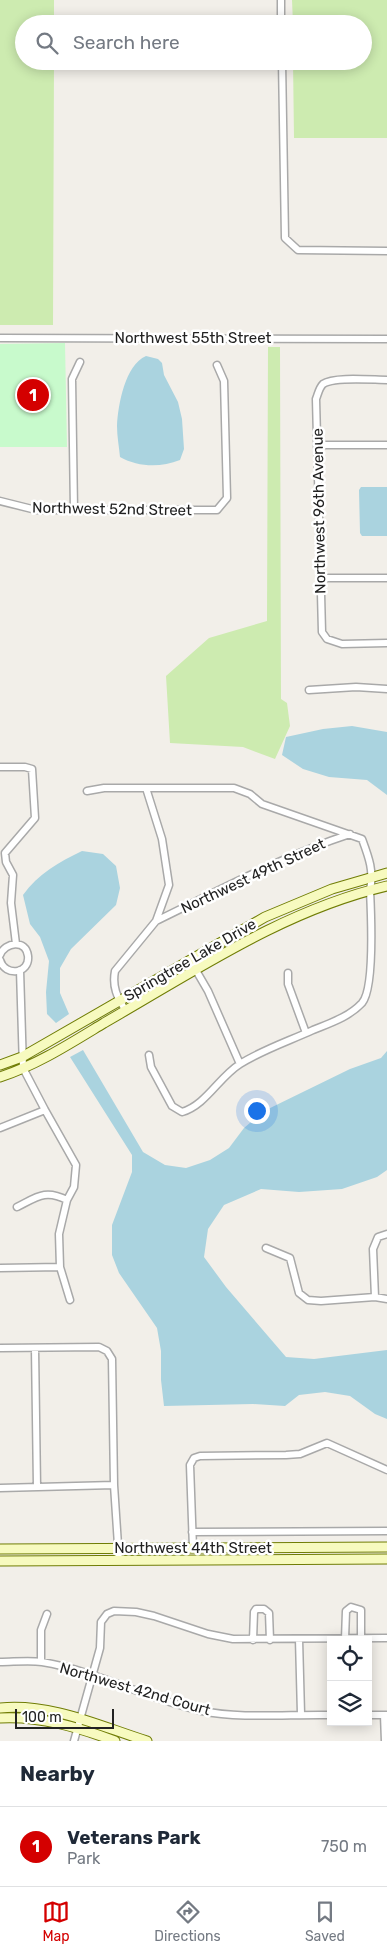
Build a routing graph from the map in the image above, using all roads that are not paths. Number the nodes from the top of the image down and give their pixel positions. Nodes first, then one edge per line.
1 (281, 0) edge
2 (282, 15) edge
3 (282, 70) edge
4 (387, 251) edge
5 (0, 338) edge
6 (387, 339) edge
7 (80, 362) dead end
8 (217, 365) dead end
9 (387, 380) edge
10 (318, 445) junction
11 (387, 445) edge
12 (0, 500) edge
13 (74, 510) junction
14 (321, 578) junction
15 (387, 578) edge
16 (387, 643) edge
17 (387, 689) edge
18 (308, 690) dead end
19 (0, 767) edge
20 (146, 788) junction
21 (87, 791) dead end
22 (350, 834) junction
23 (387, 873) edge
24 (372, 876) junction
25 (387, 886) edge
26 (370, 890) junction
27 (156, 921) junction
28 (16, 944) junction
29 (0, 955) edge
30 (0, 960) edge
31 (190, 960) junction
32 (20, 970) junction
33 (196, 970) junction
34 (288, 973) dead end
35 (119, 1000) junction
36 (126, 1010) junction
37 (306, 1033) junction
38 (149, 1055) dead end
39 (22, 1057) junction
40 (240, 1064) junction
41 (0, 1065) edge
42 (24, 1068) junction
43 (0, 1077) edge
44 (45, 1110) junction
45 (0, 1128) edge
46 (67, 1200) junction
47 (16, 1207) dead end
48 (387, 1234) edge
49 (266, 1248) dead end
50 (60, 1267) junction
51 (0, 1268) edge
52 (375, 1297) junction
53 (387, 1299) edge
54 (70, 1300) dead end
55 (0, 1348) edge
56 (35, 1348) junction
57 (387, 1470) edge
58 (114, 1485) junction
59 (37, 1487) junction
60 (0, 1488) edge
61 (387, 1531) edge
62 (192, 1532) junction
63 (387, 1547) edge
64 (119, 1548) junction
65 (193, 1548) junction
66 (0, 1549) edge
67 (387, 1559) edge
68 (119, 1560) junction
69 (0, 1561) edge
70 (47, 1614) dead end
71 (345, 1636) edge
72 (361, 1636) edge
73 (372, 1638) edge
74 (387, 1638) edge
75 (299, 1639) junction
76 (327, 1639) edge
77 (253, 1640) junction
78 (270, 1640) junction
79 (0, 1662) edge
80 (41, 1662) junction
81 (93, 1676) junction
82 (0, 1708) edge
83 (301, 1714) junction
84 (327, 1715) edge
85 (372, 1715) edge
86 (386, 1715) edge
87 (0, 1718) edge
88 (81, 1718) junction
89 (78, 1728) junction
90 (74, 1741) edge
91 (116, 1741) edge
92 (147, 1741) edge
93 (385, 1741) edge

1 - 2 street
3 - 4 street
5 - 6 street, Northwest 55th Street
7 - 13 street
8 - 13 street, Northwest 52nd Street
9 - 10 street, Northwest 96th Avenue
10 - 11 street
10 - 14 street, Northwest 96th Avenue
12 - 13 street, Northwest 52nd Street
14 - 15 street
14 - 16 street, Northwest 96th Avenue
17 - 18 street
19 - 28 street
20 - 21 street
20 - 22 street
20 - 27 street
22 - 24 street
22 - 27 street, Northwest 49th Street
23 - 24 street, Springtree Lake Drive
24 - 26 street
24 - 31 street, Springtree Lake Drive
25 - 26 street, Springtree Lake Drive
26 - 33 street, Springtree Lake Drive
26 - 37 street
27 - 35 street
28 - 29 street
28 - 32 street
30 - 32 street
31 - 33 street
31 - 35 street, Springtree Lake Drive
32 - 39 street
33 - 36 street, Springtree Lake Drive
33 - 40 street
34 - 37 street
35 - 36 street
35 - 39 street, Springtree Lake Drive
36 - 42 street, Springtree Lake Drive
37 - 40 street
38 - 40 street
39 - 41 street, Springtree Lake Drive
39 - 42 street
42 - 43 street, Springtree Lake Drive
42 - 44 street
44 - 45 street
44 - 46 street
46 - 47 street
46 - 50 street
48 - 52 street
49 - 52 street
50 - 51 street
50 - 54 street
52 - 53 street
55 - 56 street
56 - 58 street
56 - 59 street
57 - 62 street
58 - 59 street
58 - 64 street
59 - 60 street
61 - 62 street
62 - 65 street
63 - 65 street, Northwest 44th Street
64 - 65 street, Northwest 44th Street
64 - 66 street, Northwest 44th Street
64 - 68 street
67 - 68 street, Northwest 44th Street
68 - 69 street, Northwest 44th Street
70 - 80 street
71 - 72 street
73 - 74 street
75 - 76 street
75 - 78 street
75 - 83 street
77 - 78 street
77 - 78 street
77 - 81 street
79 - 80 street, Northwest 42nd Court
80 - 81 street, Northwest 42nd Court
81 - 83 street, Northwest 42nd Court
81 - 88 street
82 - 88 street
83 - 84 street, Northwest 42nd Court
85 - 86 street
86 - 93 street
87 - 89 street
88 - 89 street
88 - 92 street
89 - 90 street
89 - 91 street

